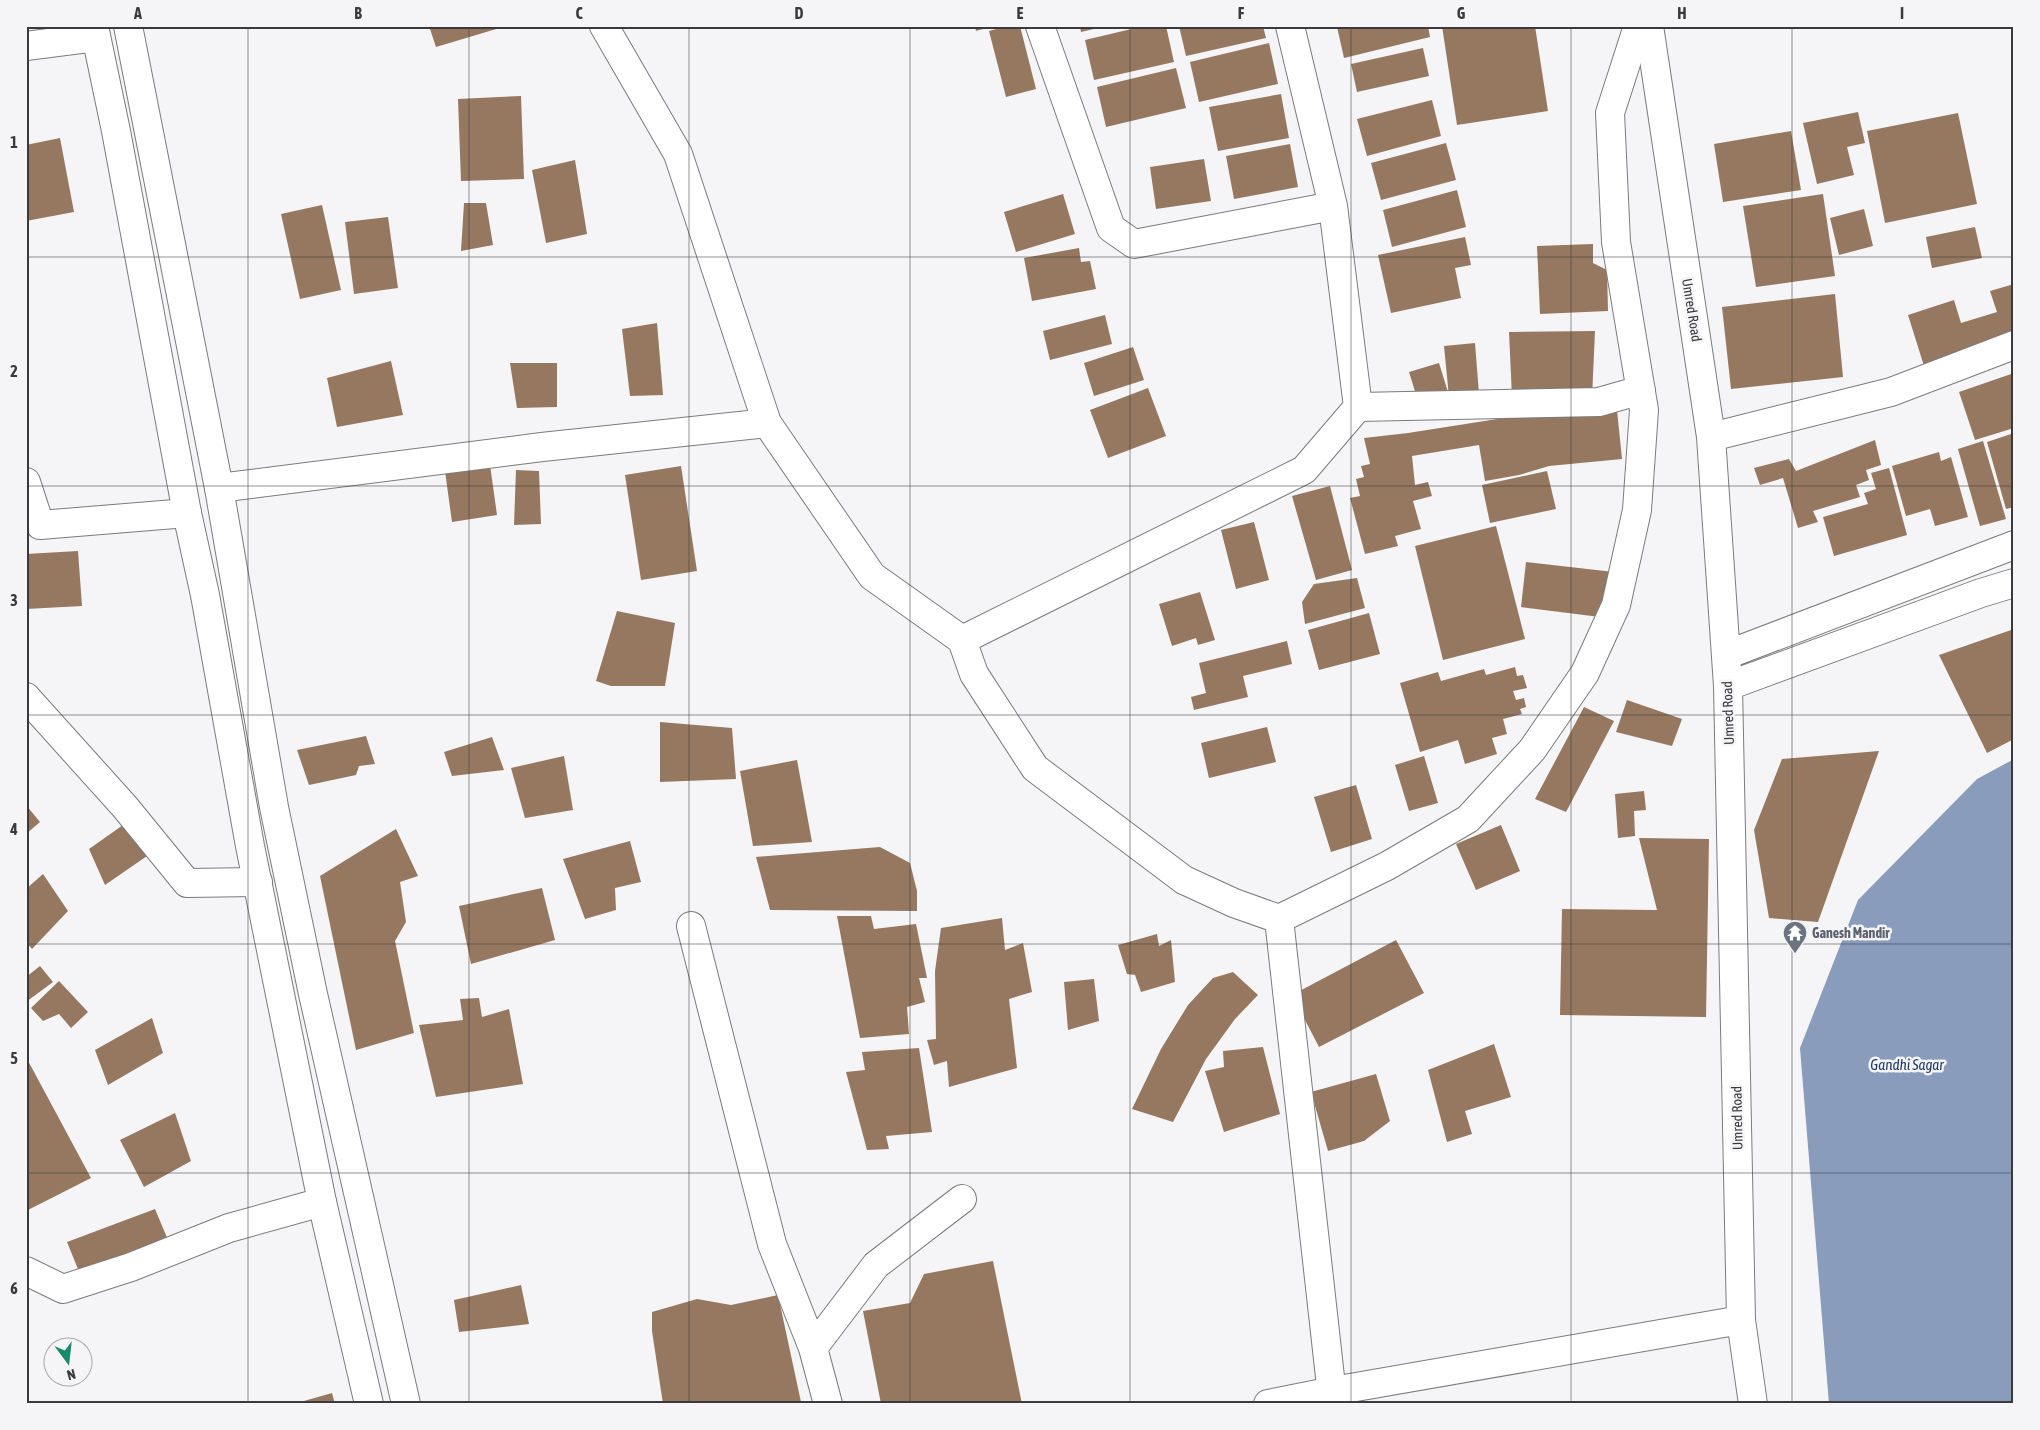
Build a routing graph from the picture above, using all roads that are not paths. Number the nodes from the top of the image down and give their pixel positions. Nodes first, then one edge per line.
1 (128, 26) edge
2 (604, 26) edge
3 (1040, 26) edge
4 (1290, 26) edge
5 (1638, 26) edge
6 (1649, 26) edge
7 (95, 32) edge
8 (26, 46) edge
9 (1333, 206) junction
10 (2014, 345) edge
11 (1641, 390) junction
12 (1358, 407) junction
13 (767, 423) junction
14 (1711, 437) junction
15 (26, 482) edge
16 (219, 488) junction
17 (187, 513) junction
18 (2014, 545) edge
19 (2014, 583) edge
20 (962, 640) junction
21 (1726, 655) junction
22 (1728, 686) junction
23 (26, 697) edge
24 (258, 882) junction
25 (1279, 919) junction
26 (691, 926) dead end
27 (962, 1199) dead end
28 (322, 1202) junction
29 (26, 1270) edge
30 (1741, 1320) junction
31 (813, 1348) junction
32 (1333, 1397) edge
33 (369, 1404) edge
34 (406, 1404) edge
35 (828, 1404) edge
36 (1268, 1404) edge
37 (1753, 1404) edge

1 - 16 street
2 - 13 street
3 - 9 street
4 - 9 street
5 - 11 street
6 - 14 street, Umred Road
7 - 8 street
7 - 17 street
9 - 12 street
10 - 14 street
11 - 12 street
11 - 25 street
12 - 20 street
13 - 16 street
13 - 20 street
14 - 21 street, Umred Road
15 - 17 street
16 - 34 street
17 - 24 street
18 - 21 street
19 - 22 street
20 - 25 street
21 - 22 street, Umred Road
22 - 30 street, Umred Road
23 - 24 street
24 - 28 street
25 - 32 street
26 - 31 street
27 - 31 street
28 - 29 street
28 - 33 street
30 - 32 street
30 - 37 street, Umred Road
31 - 35 street
32 - 36 street

